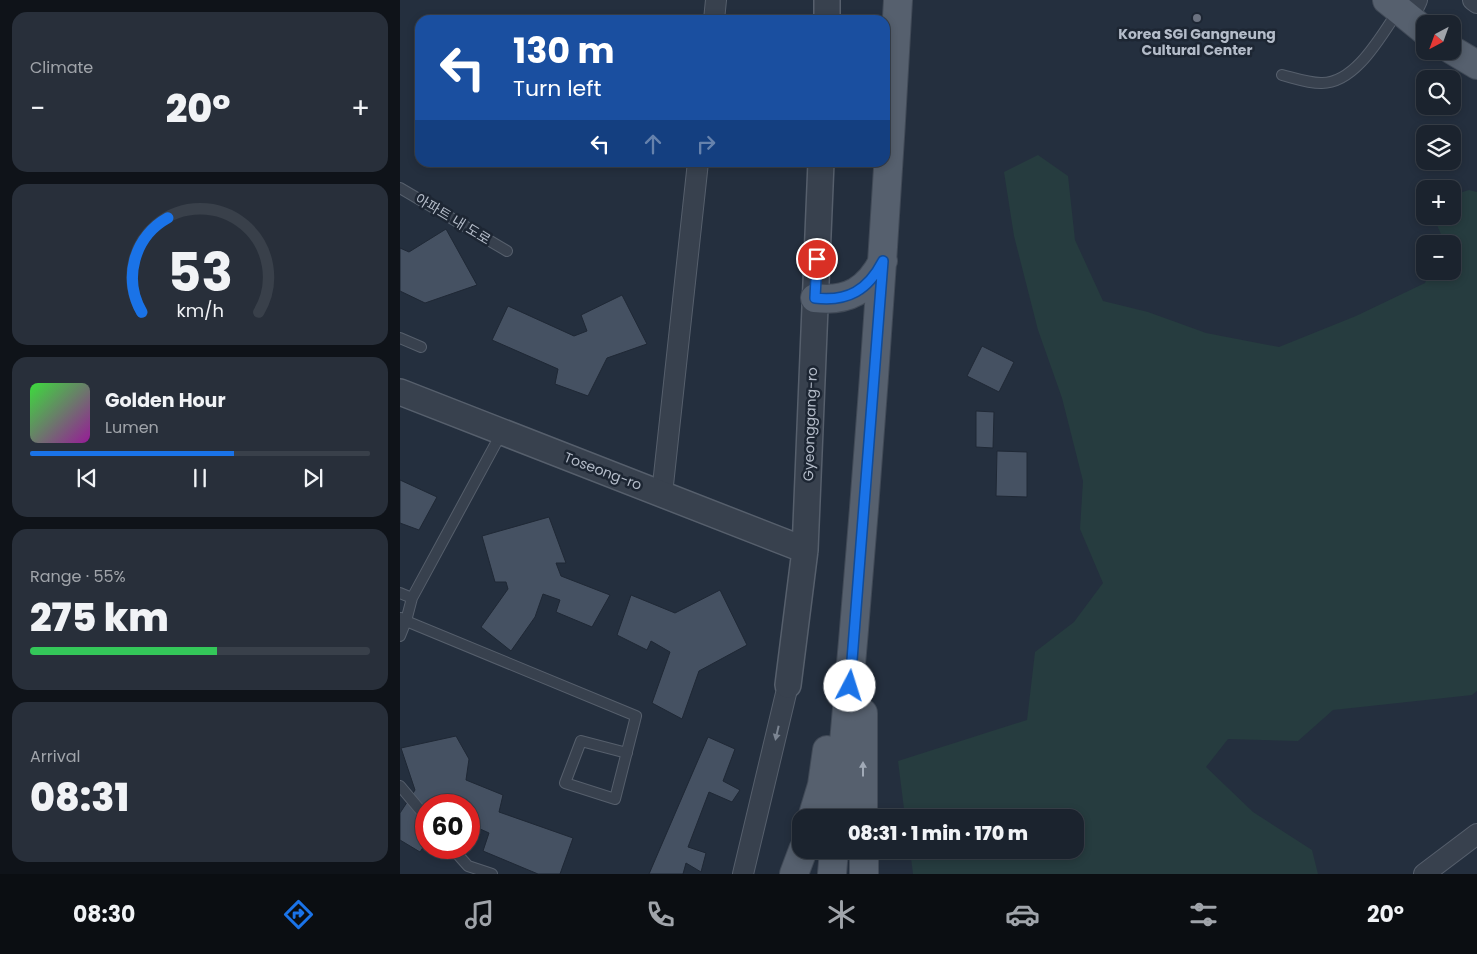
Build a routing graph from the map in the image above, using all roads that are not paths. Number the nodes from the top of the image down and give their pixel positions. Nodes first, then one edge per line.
1 (716, 0) edge
2 (827, 0) edge
3 (898, 0) edge
4 (1473, 0) edge
5 (1477, 2) edge
6 (1407, 12) edge
7 (714, 15) edge
8 (826, 15) edge
9 (1461, 55) edge
10 (1477, 65) edge
11 (1282, 75) dead end
12 (890, 139) edge
13 (697, 167) edge
14 (821, 167) edge
15 (888, 167) edge
16 (400, 188) edge
17 (507, 251) dead end
18 (883, 261) junction
19 (815, 298) junction
20 (400, 338) edge
21 (421, 347) dead end
22 (400, 392) edge
23 (502, 432) junction
24 (662, 494) junction
25 (862, 539) junction
26 (805, 550) junction
27 (860, 574) junction
28 (400, 593) edge
29 (412, 598) junction
30 (403, 619) edge
31 (400, 636) edge
32 (788, 685) joint
33 (627, 753) junction
34 (400, 786) edge
35 (415, 804) edge
36 (815, 809) edge
37 (838, 809) edge
38 (863, 809) edge
39 (1477, 834) edge
40 (462, 859) edge
41 (800, 859) edge
42 (833, 859) edge
43 (864, 859) edge
44 (492, 874) edge
45 (743, 874) edge
46 (794, 874) edge
47 (832, 874) edge
48 (864, 874) edge
49 (1424, 874) edge

1 - 7 street
2 - 8 street
3 - 12 main road
4 - 5 street
6 - 11 lane
9 - 10 main road
13 - 24 street
14 - 19 street, Gyeonggang-ro
15 - 18 main road
16 - 17 lane, 아파트 내 도로
18 - 19 main road
18 - 25 main road
19 - 26 street, Gyeonggang-ro
20 - 21 lane
22 - 23 street, Toseong-ro
23 - 24 street, Toseong-ro
23 - 29 lane
24 - 26 street, Toseong-ro
25 - 27 main road
38 -> 25 main road
26 - 32 street, Gyeonggang-ro
27 - 36 main road
27 - 37 main road
28 - 29 lane
29 - 30 lane
30 - 31 lane
30 - 33 lane
32 -> 45 street
33 - 33 lane
34 - 35 lane
39 - 49 street
40 - 44 lane
41 - 46 main road
42 - 47 main road
43 - 48 main road

